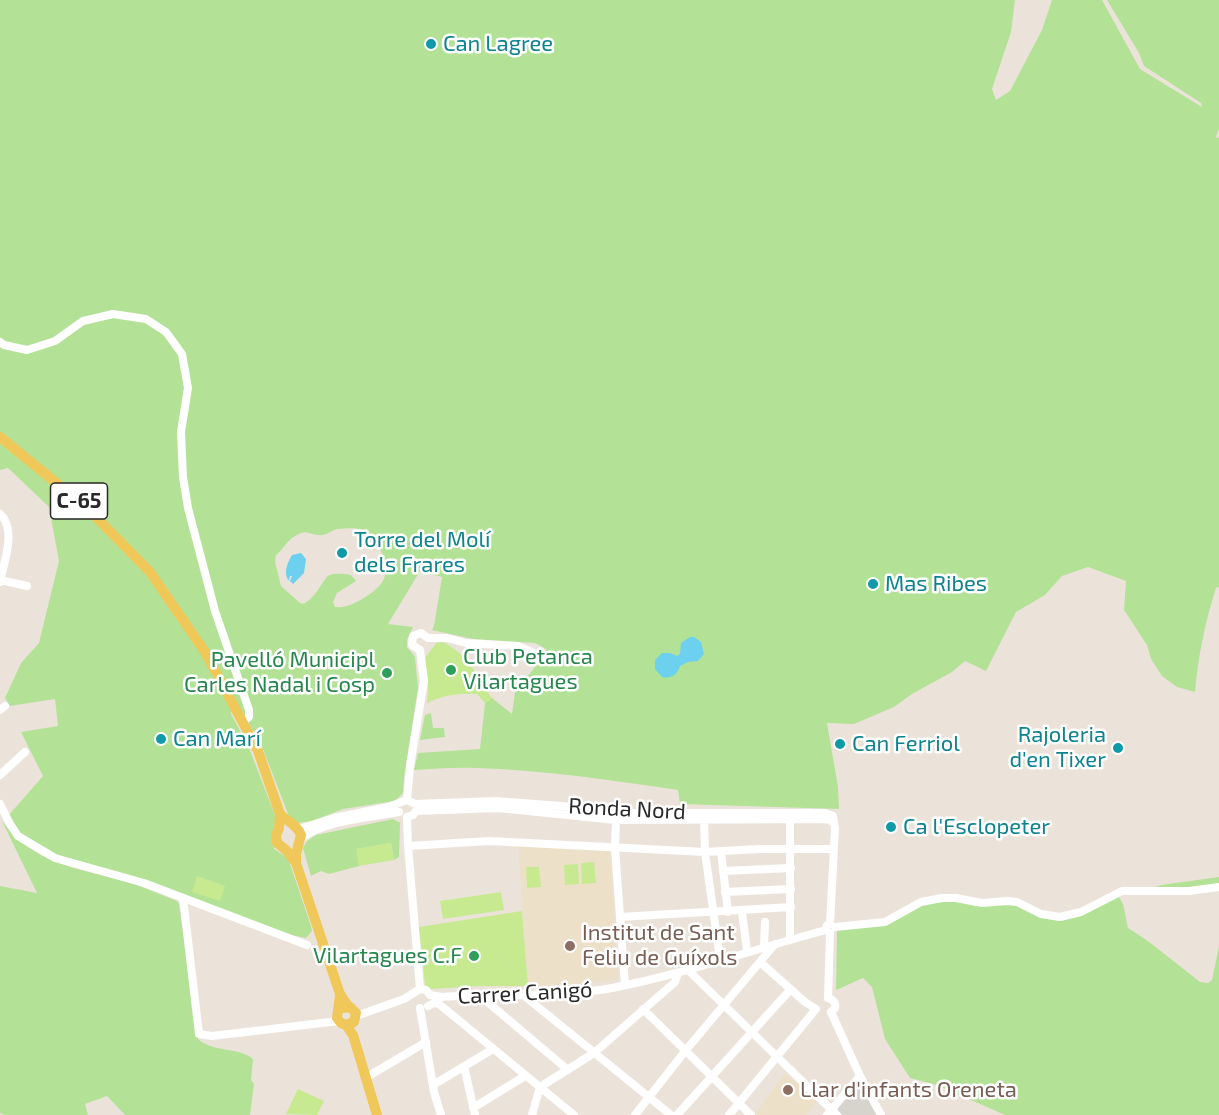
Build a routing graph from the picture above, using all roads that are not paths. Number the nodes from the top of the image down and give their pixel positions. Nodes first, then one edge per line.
1 (0, 342) edge
2 (0, 437) edge
3 (0, 514) edge
4 (0, 581) edge
5 (27, 586) dead end
6 (428, 638) junction
7 (420, 650) junction
8 (539, 655) dead end
9 (243, 722) junction
10 (25, 752) dead end
11 (0, 775) edge
12 (0, 804) edge
13 (407, 806) junction
14 (833, 819) junction
15 (616, 820) junction
16 (704, 820) junction
17 (790, 820) junction
18 (289, 827) junction
19 (299, 843) junction
20 (408, 846) junction
21 (615, 848) junction
22 (791, 848) junction
23 (834, 849) junction
24 (286, 850) junction
25 (722, 851) junction
26 (705, 852) junction
27 (296, 863) junction
28 (791, 868) junction
29 (723, 871) junction
30 (1219, 887) edge
31 (791, 890) junction
32 (725, 892) junction
33 (183, 898) junction
34 (791, 907) junction
35 (728, 912) junction
36 (742, 912) junction
37 (712, 913) junction
38 (620, 917) junction
39 (765, 922) dead end
40 (830, 929) junction
41 (790, 939) junction
42 (776, 944) junction
43 (307, 945) dead end
44 (764, 947) junction
45 (747, 951) junction
46 (720, 959) junction
47 (760, 962) junction
48 (689, 971) junction
49 (678, 973) junction
50 (625, 985) junction
51 (790, 990) junction
52 (478, 994) junction
53 (522, 994) junction
54 (412, 995) junction
55 (828, 999) junction
56 (427, 1003) junction
57 (723, 1006) junction
58 (819, 1008) junction
59 (643, 1009) junction
60 (831, 1012) junction
61 (347, 1016) junction
62 (752, 1032) junction
63 (426, 1042) junction
64 (493, 1049) junction
65 (686, 1050) junction
66 (594, 1053) junction
67 (777, 1056) junction
68 (465, 1066) junction
69 (568, 1070) junction
70 (525, 1076) junction
71 (712, 1076) junction
72 (860, 1076) junction
73 (367, 1077) junction
74 (433, 1085) junction
75 (540, 1086) junction
76 (649, 1098) junction
77 (739, 1103) junction
78 (474, 1112) edge
79 (832, 1113) edge
80 (379, 1115) edge
81 (441, 1115) edge
82 (532, 1115) edge
83 (573, 1115) edge
84 (635, 1115) edge
85 (671, 1115) edge
86 (677, 1115) edge
87 (729, 1115) edge
88 (751, 1115) edge
89 (881, 1115) edge

1 - 9 street
2 - 9 main road, C-65
3 - 4 street
4 - 5 street
6 - 7 street
6 - 7 street
6 - 8 street
7 - 13 street
9 - 18 main road, C-65
10 - 11 street
12 - 33 street
13 - 14 street, Ronda Nord
13 - 15 street, Ronda Nord
13 - 18 street, Ronda Nord
13 - 19 street, Ronda Nord
13 - 20 street
14 - 17 street, Ronda Nord
14 - 23 street
15 - 16 street, Ronda Nord
15 - 21 street
16 - 17 street, Ronda Nord
16 - 26 street
17 - 22 street
18 - 19 main road
18 - 24 main road
19 - 24 main road
19 - 27 main road
20 - 21 street
20 - 54 street
21 - 26 street
21 - 38 street
22 - 23 street
22 - 25 street
22 - 28 street
23 - 40 street
24 - 27 main road
25 - 26 street
25 - 29 street
26 - 37 street
27 - 61 main road
28 - 29 street
28 - 31 street
29 - 32 street
30 - 40 street, Carrer Canigó
31 - 32 street
31 - 34 street
32 - 35 street
33 - 43 street
33 - 61 street
34 - 36 street
34 - 41 street
35 - 36 street
35 - 37 street
36 - 45 street
37 - 38 street
37 - 46 street
38 - 50 street
39 - 44 street
40 - 41 street, Carrer Canigó
40 - 55 street
41 - 42 street, Carrer Canigó
42 - 44 street, Carrer Canigó
42 - 47 street
44 - 45 street, Carrer Canigó
45 - 46 street, Carrer Canigó
46 - 48 street, Carrer Canigó
47 - 51 street
47 - 57 street
48 - 49 street, Carrer Canigó
48 - 57 street
49 - 50 street, Carrer Canigó
49 - 59 street
50 - 53 street, Carrer Canigó
51 - 58 street
51 - 62 street
52 - 53 street, Carrer Canigó
52 - 56 street, Carrer Canigó
52 - 69 street
53 - 66 street
54 - 56 street
54 - 56 street, Carrer Canigó
54 - 61 street
55 - 58 street
55 - 60 street
56 - 63 street
56 - 64 street
57 - 62 street
57 - 65 street
58 - 60 street
58 - 67 street
59 - 65 street
59 - 66 street
60 - 72 street
61 - 73 main road
62 - 67 street
62 - 71 street
63 - 73 street
63 - 74 street
64 - 68 street
64 - 70 street
65 - 71 street
65 - 76 street
66 - 69 street
66 - 76 street
67 - 77 street
67 - 79 street
68 - 74 street
68 - 78 street
69 - 75 street
70 - 75 street
70 - 78 street
71 - 77 street
71 - 86 street
72 - 79 street
72 - 89 street
73 - 80 main road
74 - 81 street
75 - 82 street
75 - 83 street
76 - 84 street
76 - 85 street
77 - 87 street
77 - 88 street

